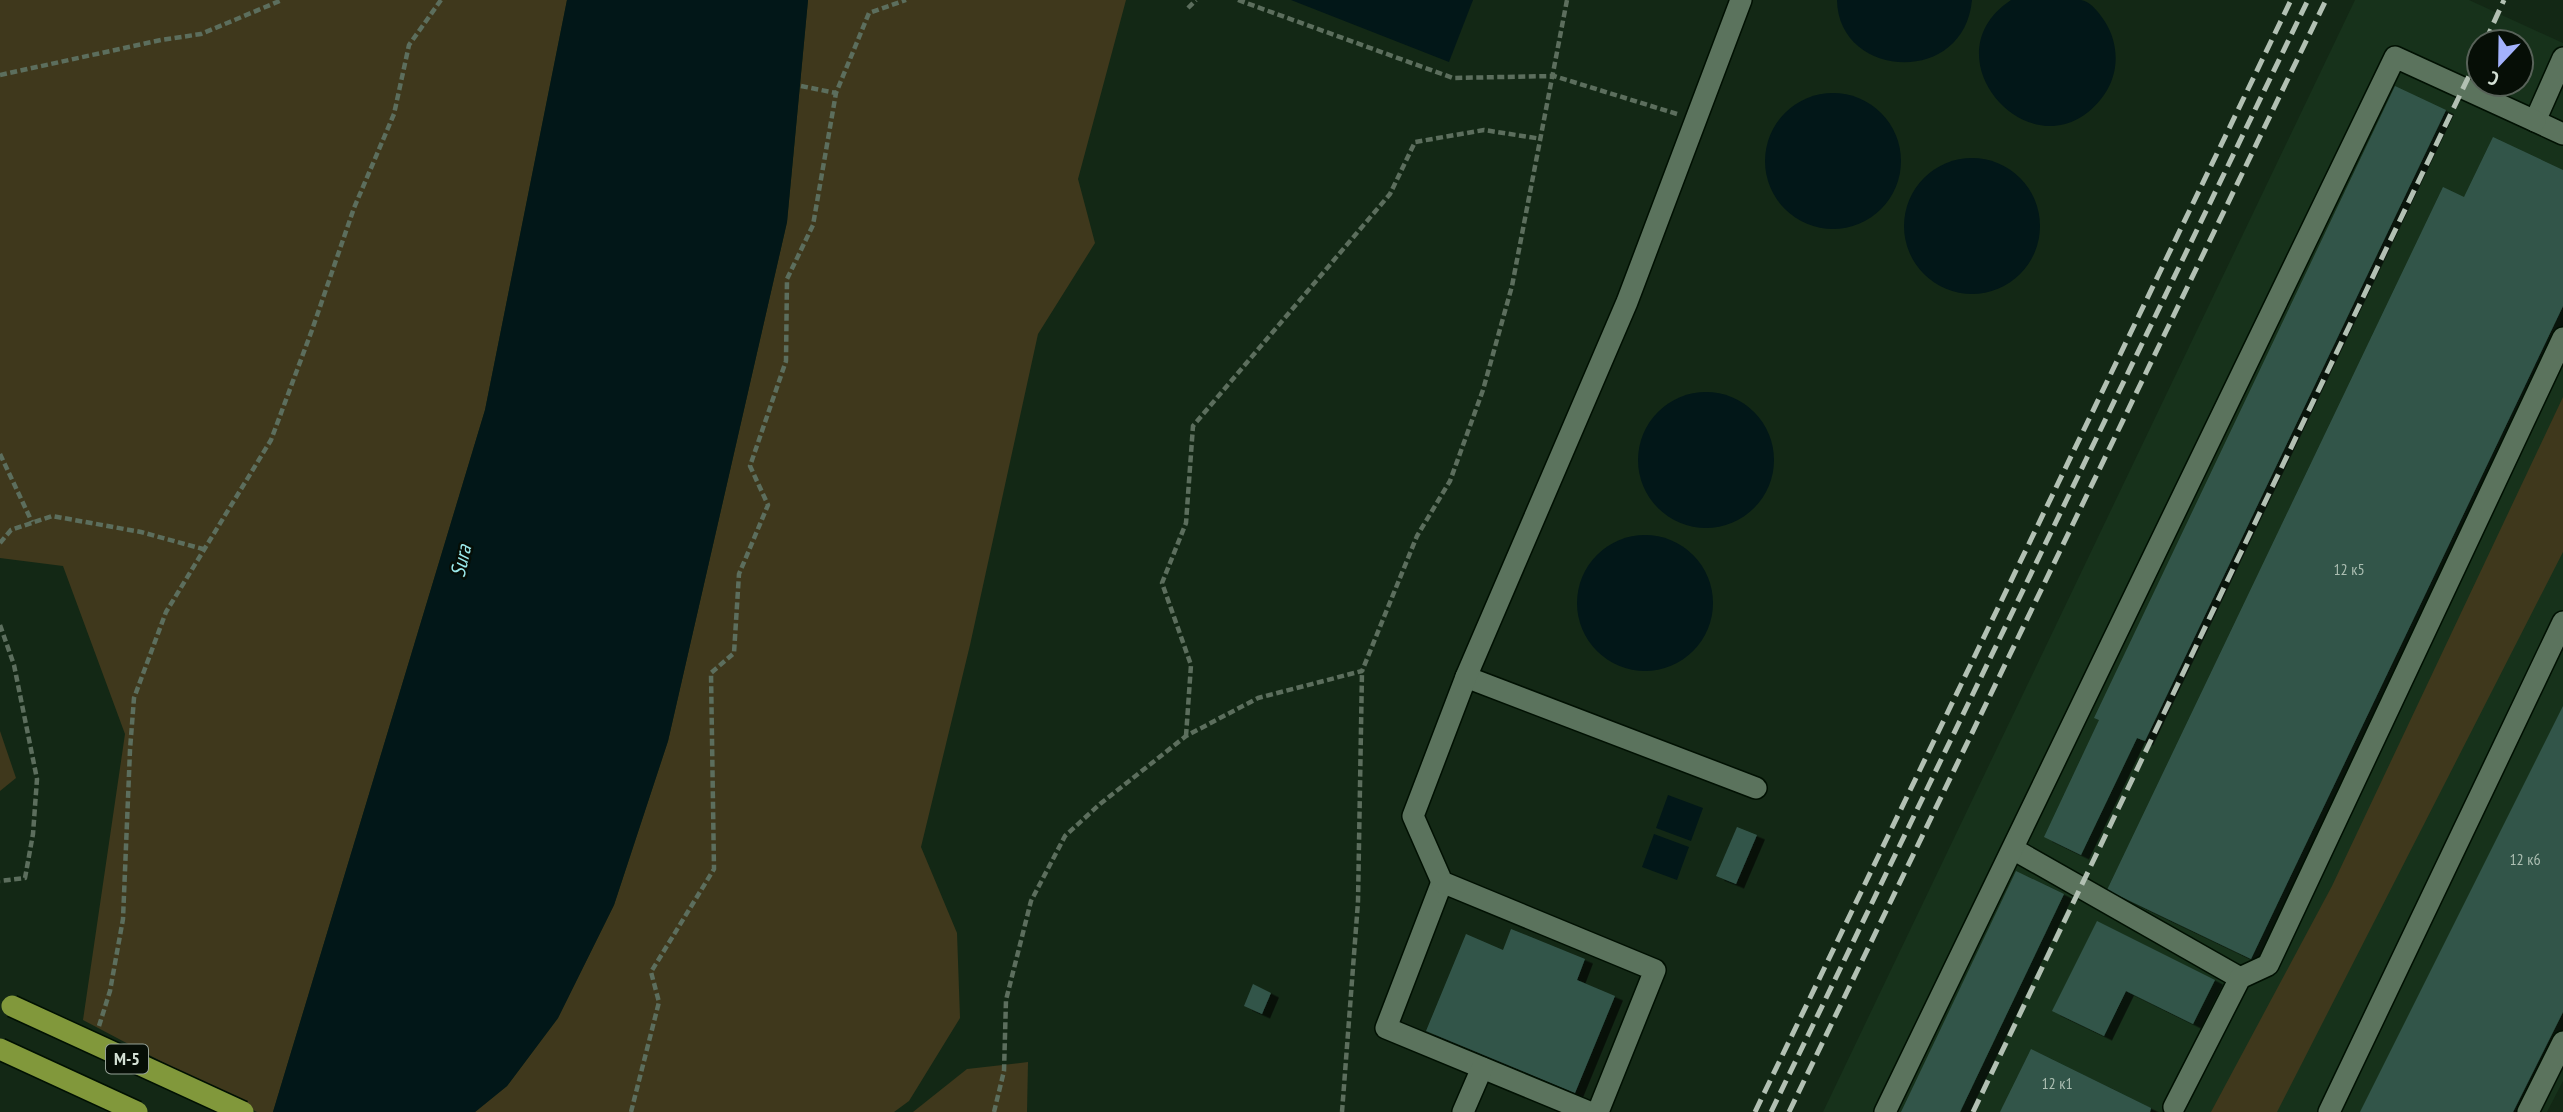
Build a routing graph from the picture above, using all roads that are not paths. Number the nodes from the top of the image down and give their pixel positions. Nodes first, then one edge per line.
1 (1741, 0) edge
2 (2563, 58) edge
3 (2535, 121) junction
4 (2563, 134) edge
5 (2563, 338) edge
6 (2563, 622) edge
7 (1466, 677) junction
8 (1756, 788) dead end
9 (2012, 849) junction
10 (1442, 882) junction
11 (2240, 978) junction
12 (12, 1006) dead end
13 (2563, 1042) edge
14 (0, 1049) edge
15 (1482, 1068) junction
16 (2174, 1107) dead end
17 (137, 1112) edge
18 (243, 1112) edge
19 (1463, 1112) edge
20 (1589, 1112) edge
21 (1598, 1112) edge
22 (1885, 1112) edge
23 (2329, 1112) edge
24 (2528, 1112) edge

1 - 7 lane
2 - 3 lane
3 - 4 lane
3 - 9 lane
5 - 11 lane
6 - 23 lane
7 - 8 lane
7 - 10 lane
9 - 11 lane
9 - 22 lane
10 - 15 lane
10 - 21 lane
11 - 16 lane
12 - 18 highway, М-5, bridge
13 - 24 lane
14 - 17 highway, М-5, bridge
15 - 19 lane
15 - 20 lane

